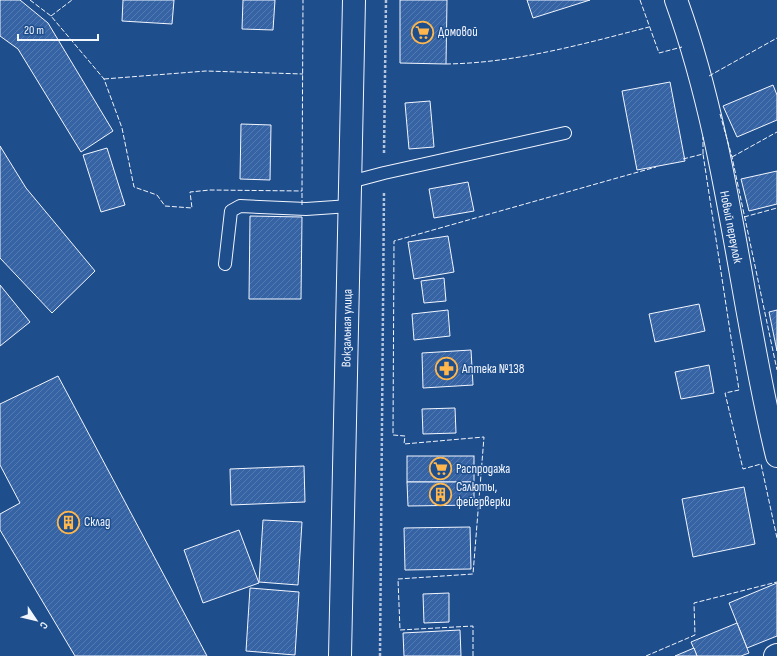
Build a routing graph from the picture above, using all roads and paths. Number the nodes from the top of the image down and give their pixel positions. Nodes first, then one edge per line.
1 (354, 0) edge
2 (386, 0) edge
3 (676, 0) edge
4 (565, 133) dead end
5 (384, 173) junction
6 (350, 182) junction
7 (350, 206) junction
8 (225, 264) dead end
9 (777, 456) edge
10 (340, 656) edge
11 (380, 656) edge

1 - 6 main road, Вокзальная улица
2 - 5 path
3 - 9 main road, Новый переулок
4 - 5 lane
5 - 6 lane
5 - 11 path
6 - 7 main road, Вокзальная улица
7 - 8 lane
7 - 10 main road, Вокзальная улица

